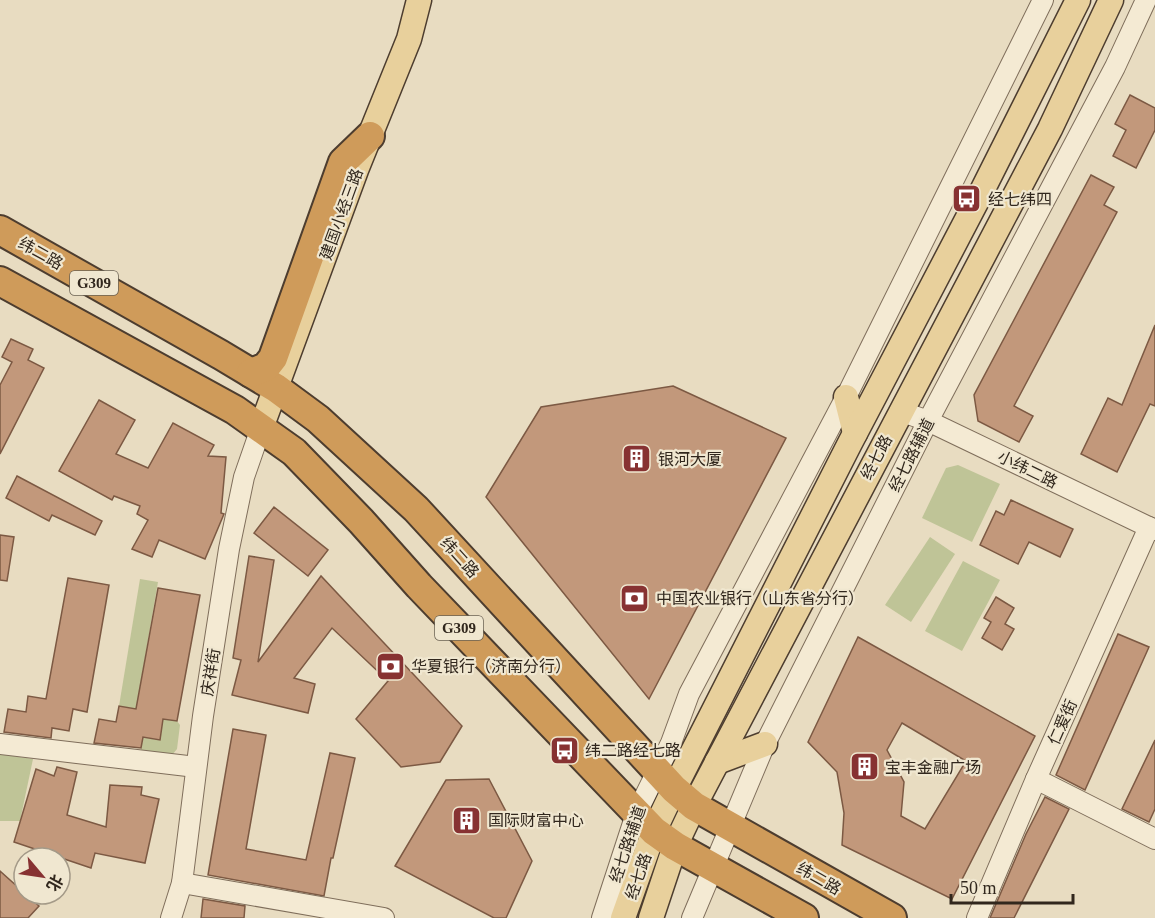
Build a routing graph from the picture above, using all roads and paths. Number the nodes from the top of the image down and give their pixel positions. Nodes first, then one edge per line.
1 (419, 0) edge
2 (1043, 0) edge
3 (1078, 0) edge
4 (1111, 0) edge
5 (1146, 0) edge
6 (369, 136) joint
7 (340, 192) junction
8 (0, 230) edge
9 (0, 281) edge
10 (251, 373) junction
11 (276, 388) junction
12 (846, 397) junction
13 (900, 411) junction
14 (928, 422) junction
15 (261, 428) junction
16 (855, 433) junction
17 (1152, 529) edge
18 (0, 744) edge
19 (765, 744) junction
20 (717, 762) junction
21 (196, 767) junction
22 (1036, 779) junction
23 (675, 789) junction
24 (732, 827) junction
25 (655, 830) junction
26 (1155, 839) edge
27 (713, 867) junction
28 (182, 883) junction
29 (635, 885) junction
30 (610, 894) junction
31 (171, 918) edge
32 (384, 918) edge
33 (602, 918) edge
34 (623, 918) edge
35 (651, 918) edge
36 (692, 918) edge
37 (804, 918) edge
38 (892, 918) edge
39 (977, 918) edge

1 - 6 main road
2 - 12 street
3 - 16 main road, 经七路
4 - 13 main road, 经七路
5 - 14 street, 经七路辅道
6 - 7 highway
7 - 10 highway
7 - 11 main road, 建国小经三路
8 - 10 highway, 纬二路 / G309
9 - 15 highway, G309
10 - 11 highway, 纬二路 / G309
11 - 15 main road, 建国小经三路
11 - 23 highway, 纬二路 / G309
12 - 16 main road
12 - 23 street
13 - 14 street, 小纬二路
13 - 20 main road, 经七路
14 - 17 street, 小纬二路
14 - 19 street, 经七路辅道
15 - 21 street, 庆祥街
15 - 25 highway, G309
16 - 23 main road, 经七路
17 - 22 street, 仁爱街
18 - 21 street
19 - 20 main road
19 - 24 street, 经七路辅道
20 - 23 main road, 经七路
21 - 28 street, 庆祥街
22 - 26 street
22 - 39 street, 仁爱街
23 - 24 highway, 纬二路 / G309
23 - 25 main road, 经七路
24 - 27 street, 经七路辅道
24 - 38 highway, 纬二路 / G309
25 - 27 highway, G309
25 - 29 main road, 经七路
25 - 30 street, 经七路辅道
25 - 35 main road, 经七路
27 - 36 street, 经七路辅道
27 - 37 highway, G309
28 - 31 street, 庆祥街
28 - 32 street
29 - 30 main road
29 - 34 main road, 经七路
30 - 33 street, 经七路辅道

